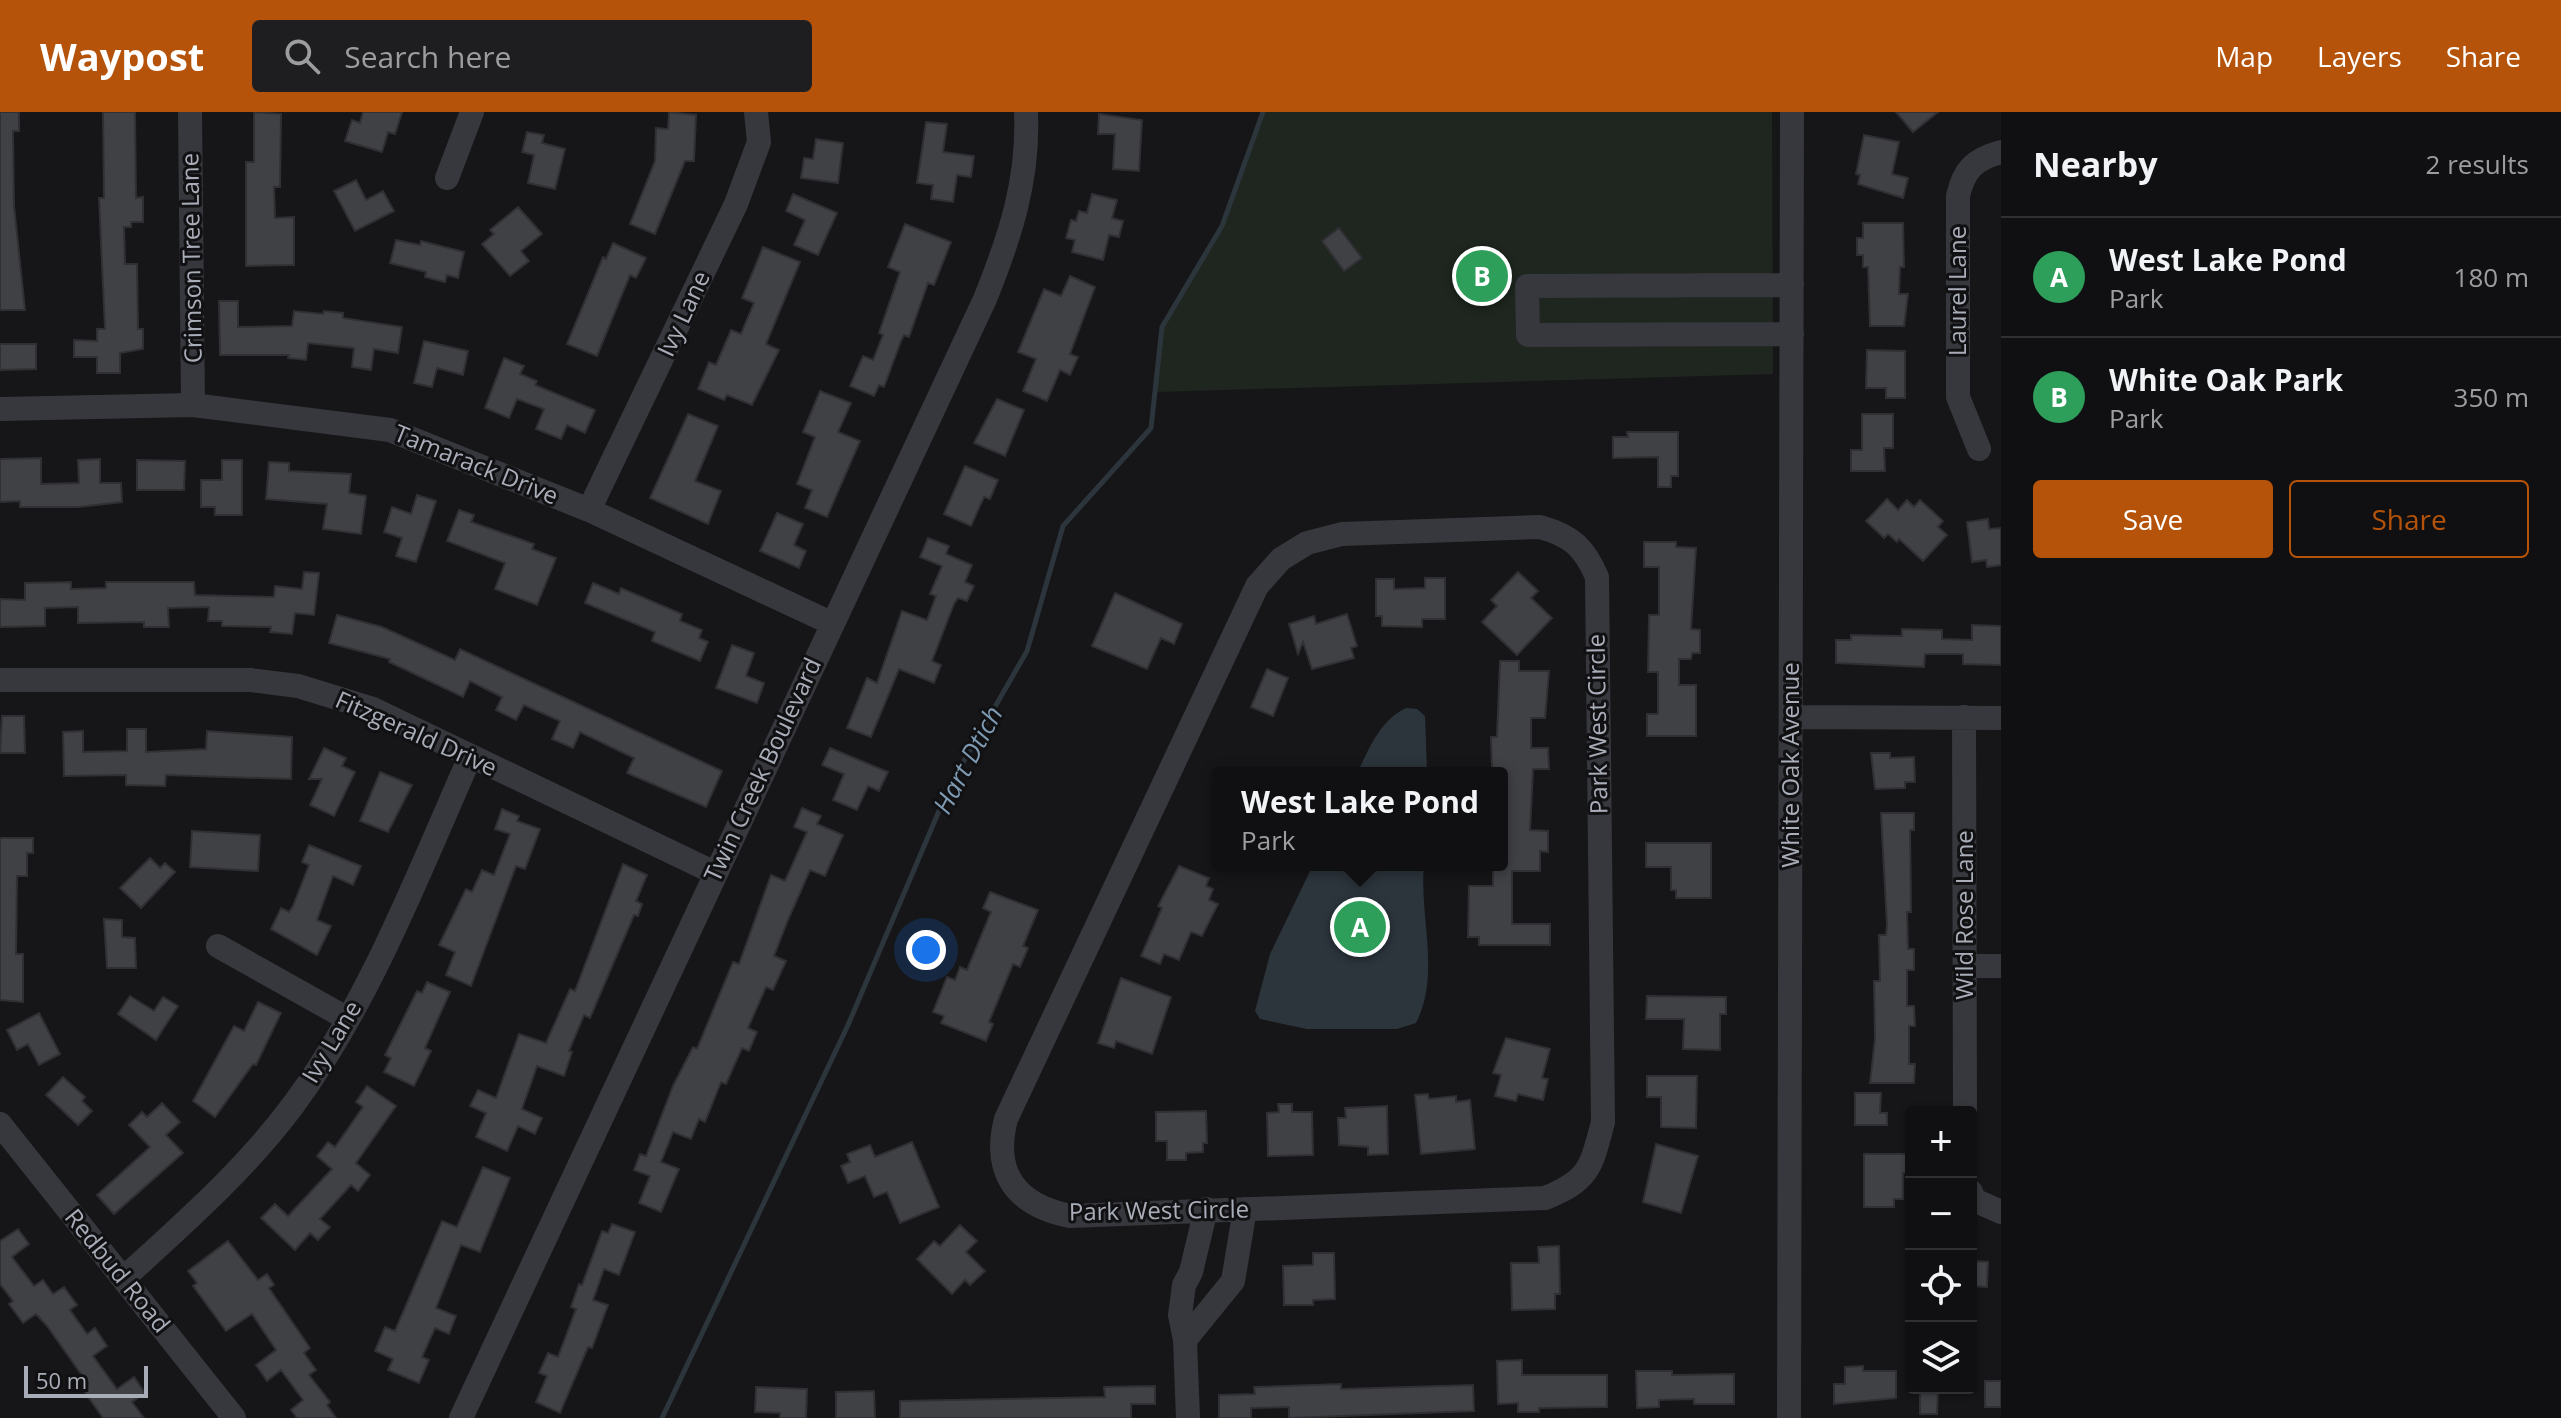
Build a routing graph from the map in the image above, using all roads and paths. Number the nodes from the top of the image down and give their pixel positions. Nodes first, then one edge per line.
1 (190, 112) edge
2 (472, 112) edge
3 (756, 112) edge
4 (1026, 112) edge
5 (1792, 112) edge
6 (2001, 152) edge
7 (447, 178) dead end
8 (1792, 285) junction
9 (1792, 334) junction
10 (193, 405) junction
11 (0, 409) edge
12 (1979, 449) dead end
13 (589, 510) junction
14 (831, 623) junction
15 (0, 680) edge
16 (1791, 717) junction
17 (1964, 717) junction
18 (2001, 718) edge
19 (470, 757) junction
20 (715, 873) junction
21 (218, 946) dead end
22 (1965, 966) junction
23 (2001, 966) edge
24 (348, 1019) junction
25 (1965, 1106) edge
26 (0, 1124) edge
27 (1977, 1198) edge
28 (1206, 1209) junction
29 (1245, 1209) junction
30 (2001, 1212) edge
31 (1191, 1272) junction
32 (124, 1278) junction
33 (1224, 1292) junction
34 (1185, 1340) junction
35 (467, 1416) edge
36 (234, 1418) edge
37 (1188, 1418) edge
38 (1789, 1418) edge

1 - 10 street, Crimson Tree Lane
2 - 7 street
3 - 13 street, Ivy Lane
4 - 14 street, Twin Creek Boulevard
5 - 8 street, White Oak Avenue
6 - 12 street, Laurel Lane
8 - 9 street, White Oak Avenue
8 - 9 street
9 - 16 street, White Oak Avenue
10 - 11 street, Tamarack Drive
10 - 13 street, Tamarack Drive
13 - 14 street, Tamarack Drive
14 - 20 street, Twin Creek Boulevard
15 - 19 street, Fitzgerald Drive
16 - 17 street
16 - 38 street, White Oak Avenue
17 - 18 street
17 - 22 street, Wild Rose Lane
19 - 20 street, Fitzgerald Drive
19 - 24 street, Ivy Lane
20 - 35 street, Twin Creek Boulevard
21 - 24 street
22 - 23 street
22 - 25 street, Wild Rose Lane
24 - 32 street, Ivy Lane
26 - 32 street, Redbud Road
27 - 30 street
28 - 29 street, Park West Circle
28 - 29 street, Park West Circle
28 - 31 street
29 - 33 street
31 - 33 street
31 - 34 street
32 - 36 street, Redbud Road
33 - 34 street
34 - 37 street

